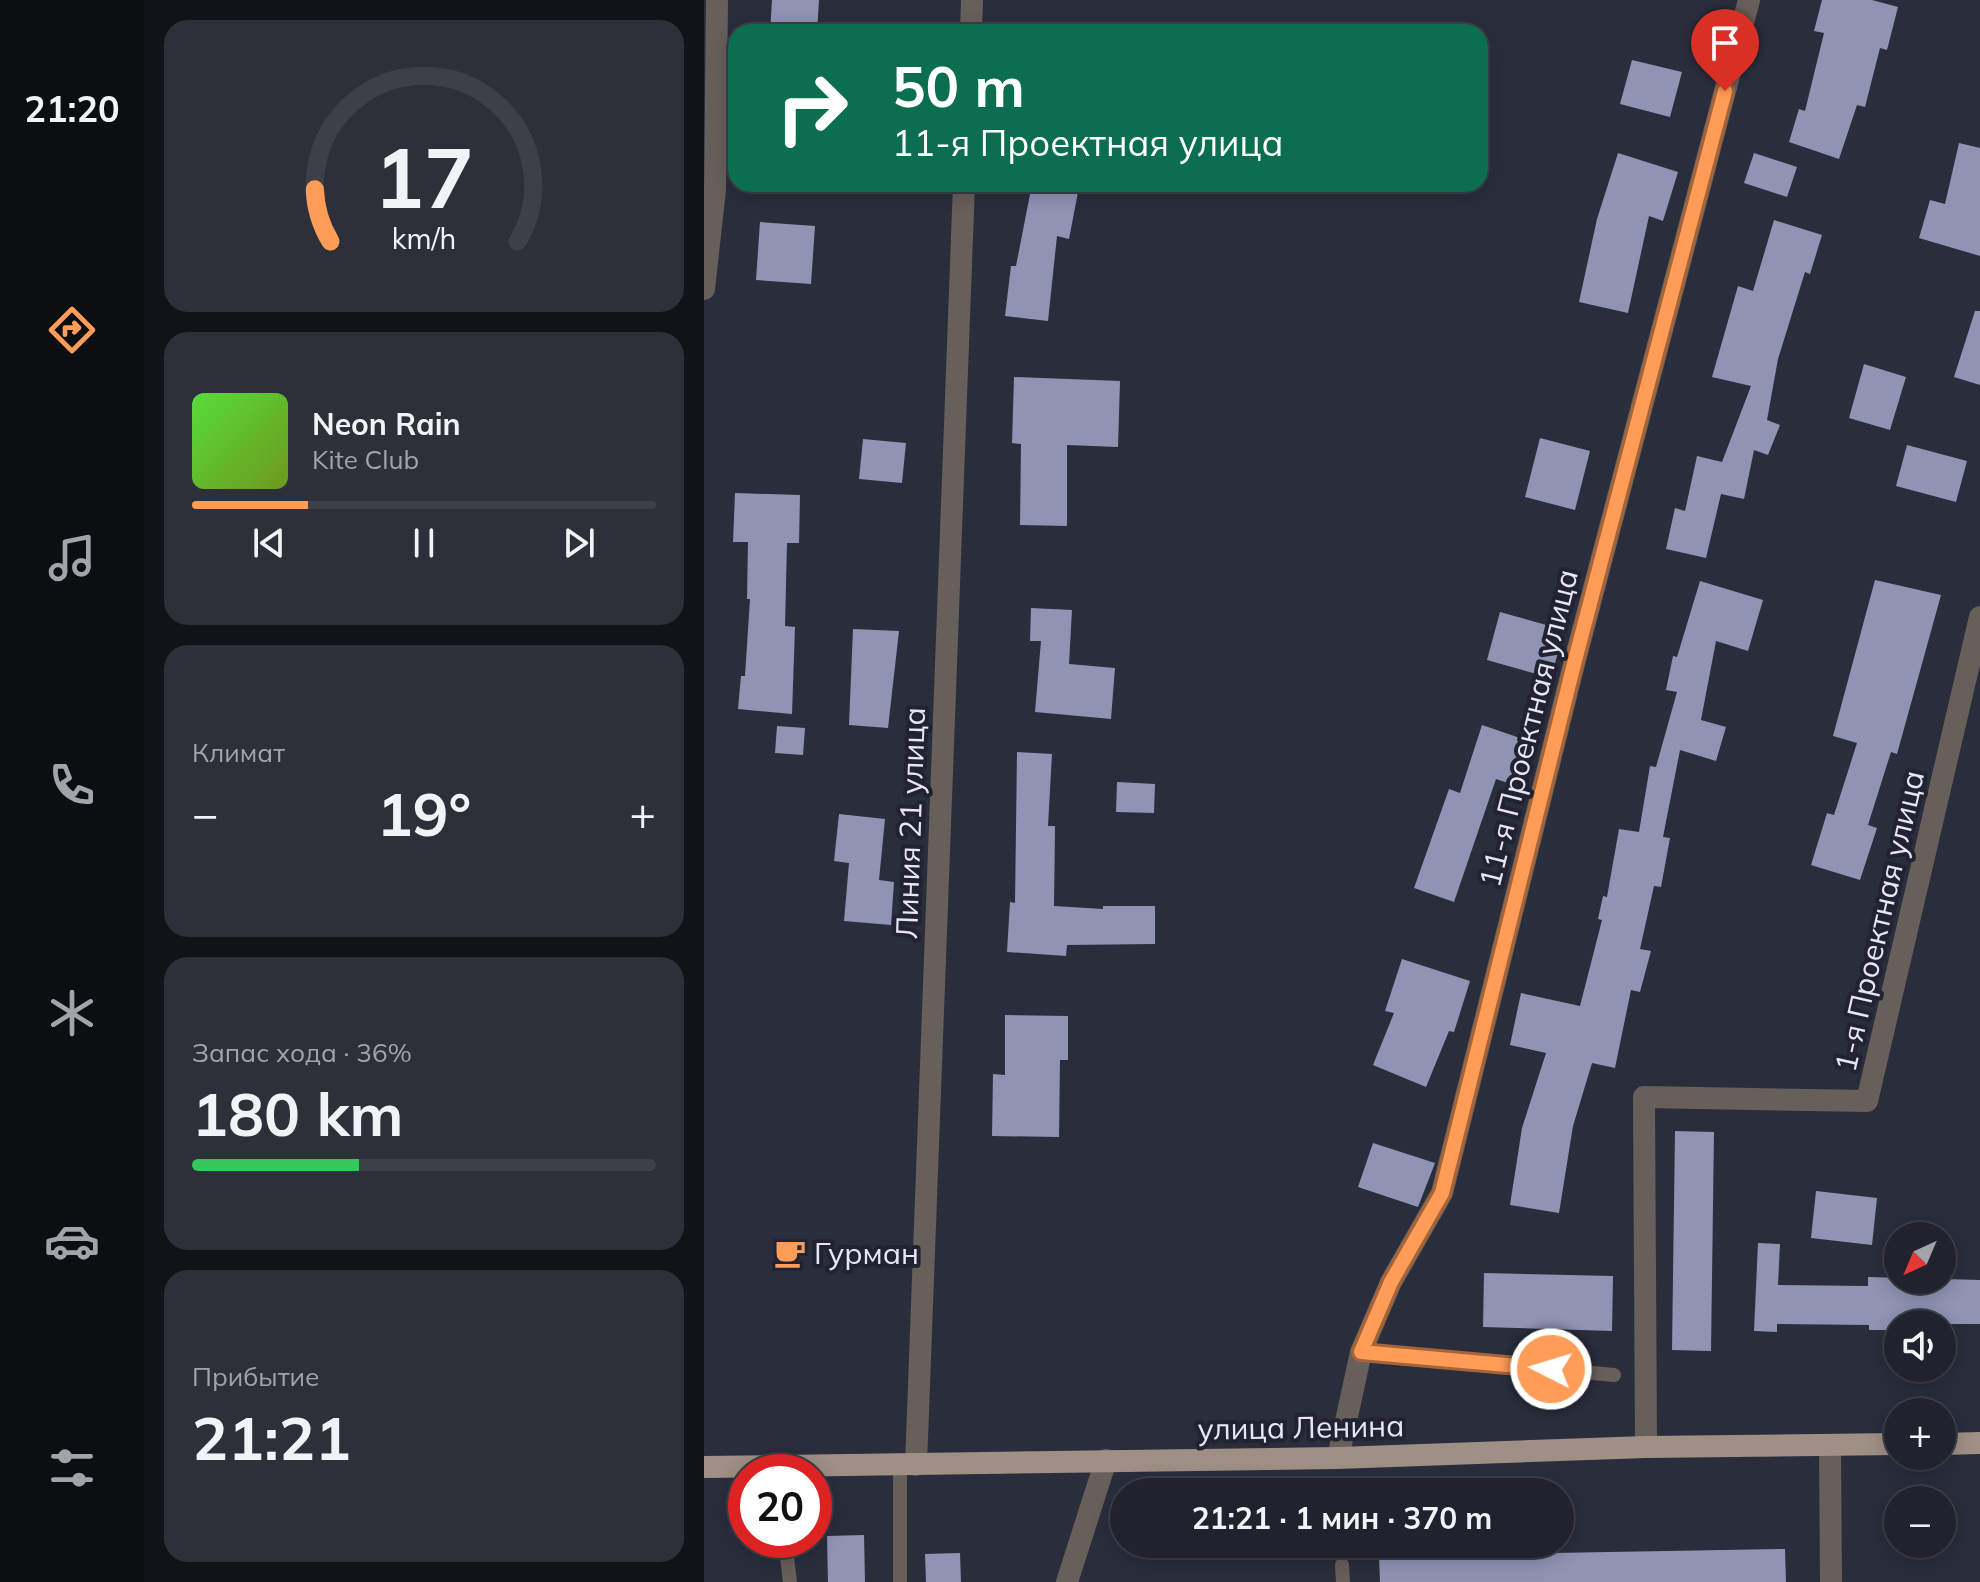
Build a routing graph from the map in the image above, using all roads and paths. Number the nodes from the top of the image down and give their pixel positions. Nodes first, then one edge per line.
1 (717, 0) edge
2 (972, 0) edge
3 (1749, 0) edge
4 (971, 24) edge
5 (964, 192) edge
6 (704, 289) edge
7 (1980, 617) edge
8 (1361, 1352) junction
9 (1614, 1375) dead end
10 (1980, 1443) edge
11 (1884, 1444) edge
12 (1956, 1444) edge
13 (1830, 1445) junction
14 (1646, 1447) junction
15 (1338, 1458) junction
16 (1106, 1460) junction
17 (908, 1465) junction
18 (704, 1467) edge
19 (728, 1468) edge
20 (832, 1468) edge
21 (787, 1558) edge
22 (1342, 1565) dead end
23 (790, 1582) edge
24 (900, 1582) edge
25 (1067, 1582) edge
26 (1343, 1582) edge
27 (1831, 1582) edge

1 - 6 street
2 - 4 street
3 - 8 street, 11-я Проектная улица
5 - 17 street, Линия 21 улица
7 - 14 street, 1-я Проектная улица
8 - 9 lane
8 - 15 street, 11-я Проектная улица
10 - 12 main road
11 - 13 main road, улица Ленина
13 - 14 main road, улица Ленина
13 - 27 street
14 - 15 main road, улица Ленина
15 - 16 main road, улица Ленина
16 - 17 main road, улица Ленина
16 - 25 street
17 - 20 main road, улица Ленина
17 - 24 lane
18 - 19 main road, улица Ленина
21 - 23 lane
22 - 26 lane

